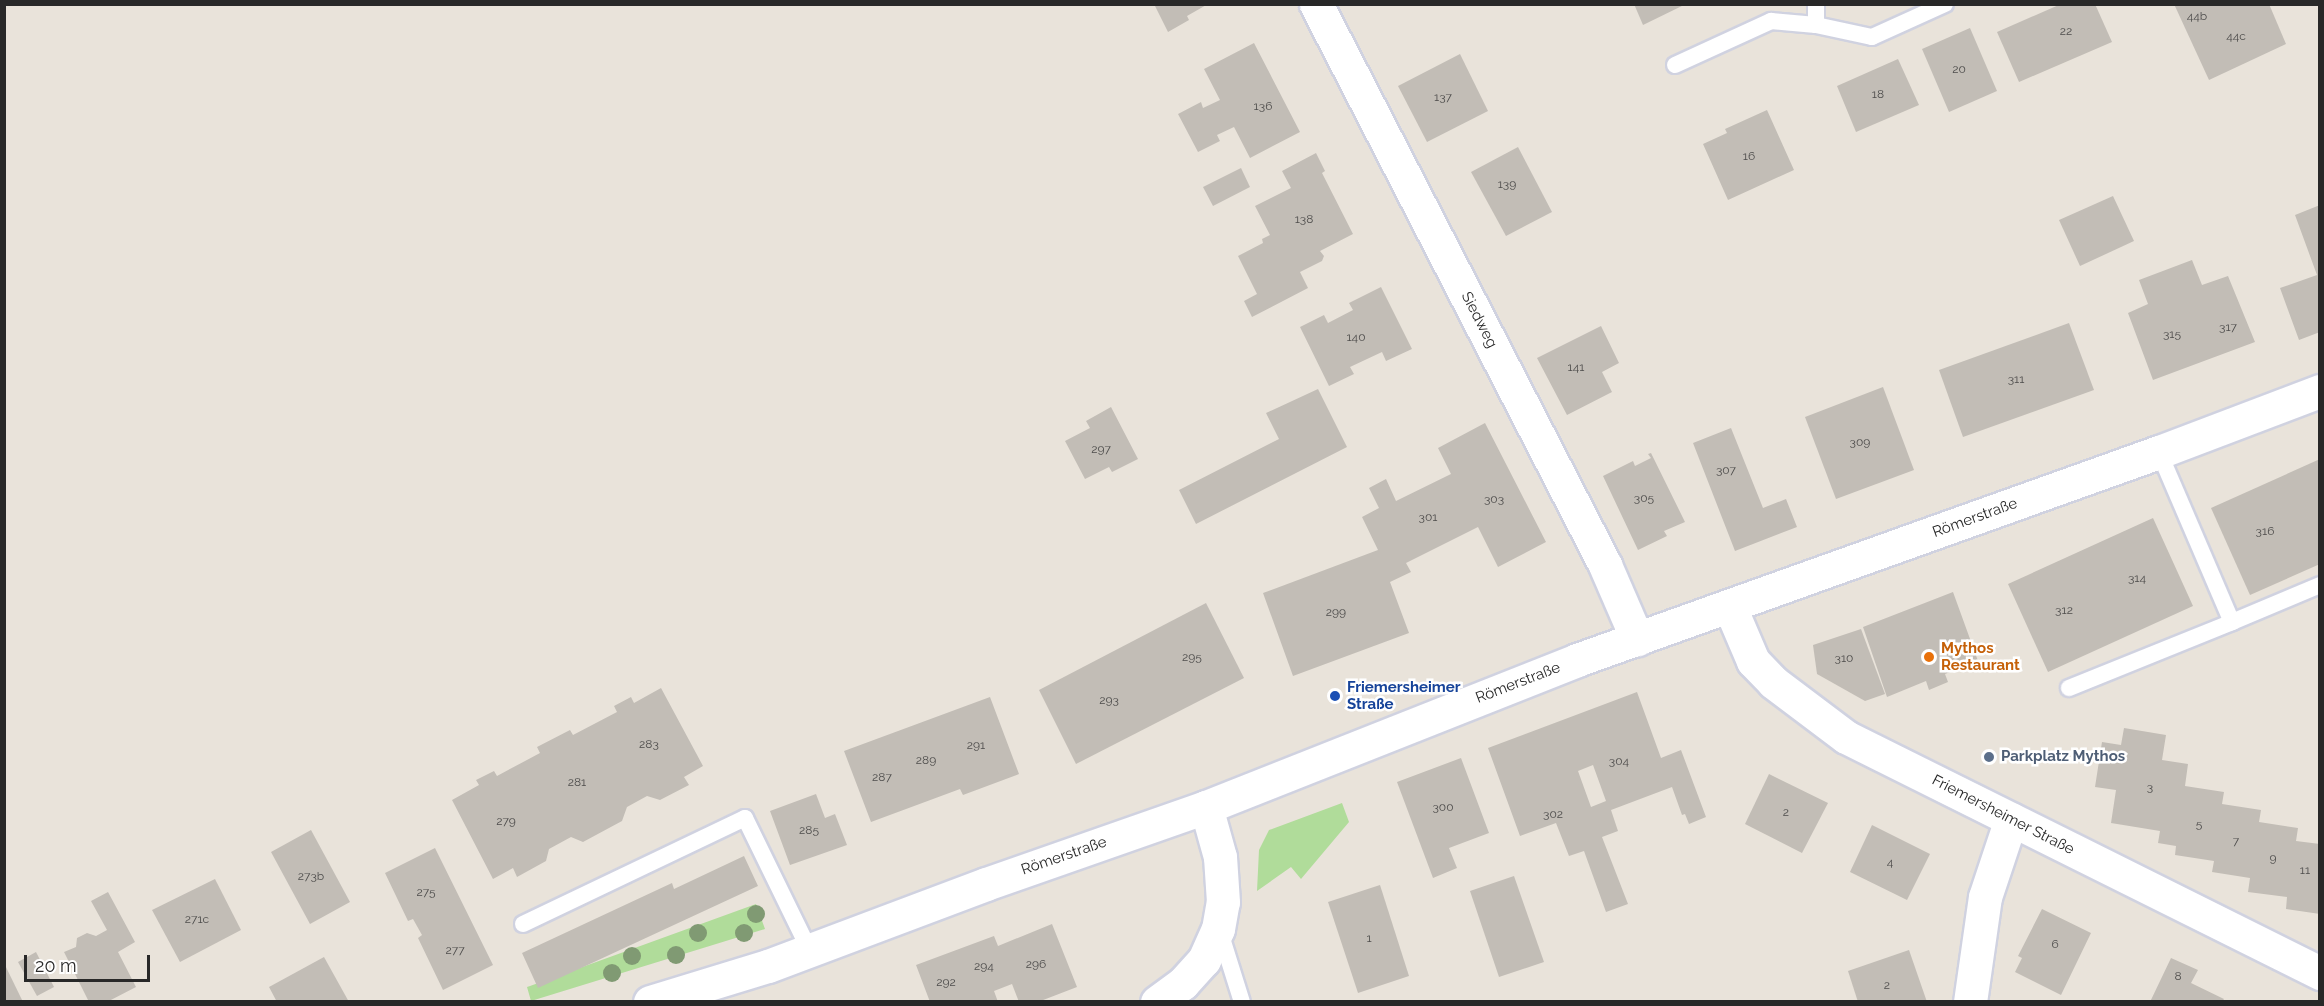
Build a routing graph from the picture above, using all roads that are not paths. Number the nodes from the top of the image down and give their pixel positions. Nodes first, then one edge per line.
1 (1316, 4) edge
2 (1816, 4) edge
3 (1946, 4) edge
4 (1816, 25) junction
5 (1675, 65) dead end
6 (2319, 391) edge
7 (2159, 452) junction
8 (2319, 585) edge
9 (1730, 607) junction
10 (2232, 622) junction
11 (1637, 639) junction
12 (2069, 688) dead end
13 (1206, 807) junction
14 (2011, 819) junction
15 (523, 924) dead end
16 (1218, 929) junction
17 (810, 951) junction
18 (2319, 974) edge
19 (650, 1002) edge
20 (1157, 1002) edge
21 (1242, 1002) edge
22 (1970, 1002) edge

1 - 11 street, Siedweg
2 - 4 lane
3 - 4 lane
4 - 5 lane
6 - 7 street, Römerstraße
7 - 9 street, Römerstraße
7 - 10 lane
8 - 10 lane
9 - 11 street, Römerstraße
9 - 14 street, Friemersheimer Straße
10 - 12 lane
11 - 13 street, Römerstraße
13 - 16 street
13 - 17 street, Römerstraße
14 - 18 street, Friemersheimer Straße
14 - 22 street
15 - 17 lane
16 - 20 street
16 - 21 lane
17 - 19 street, Römerstraße

